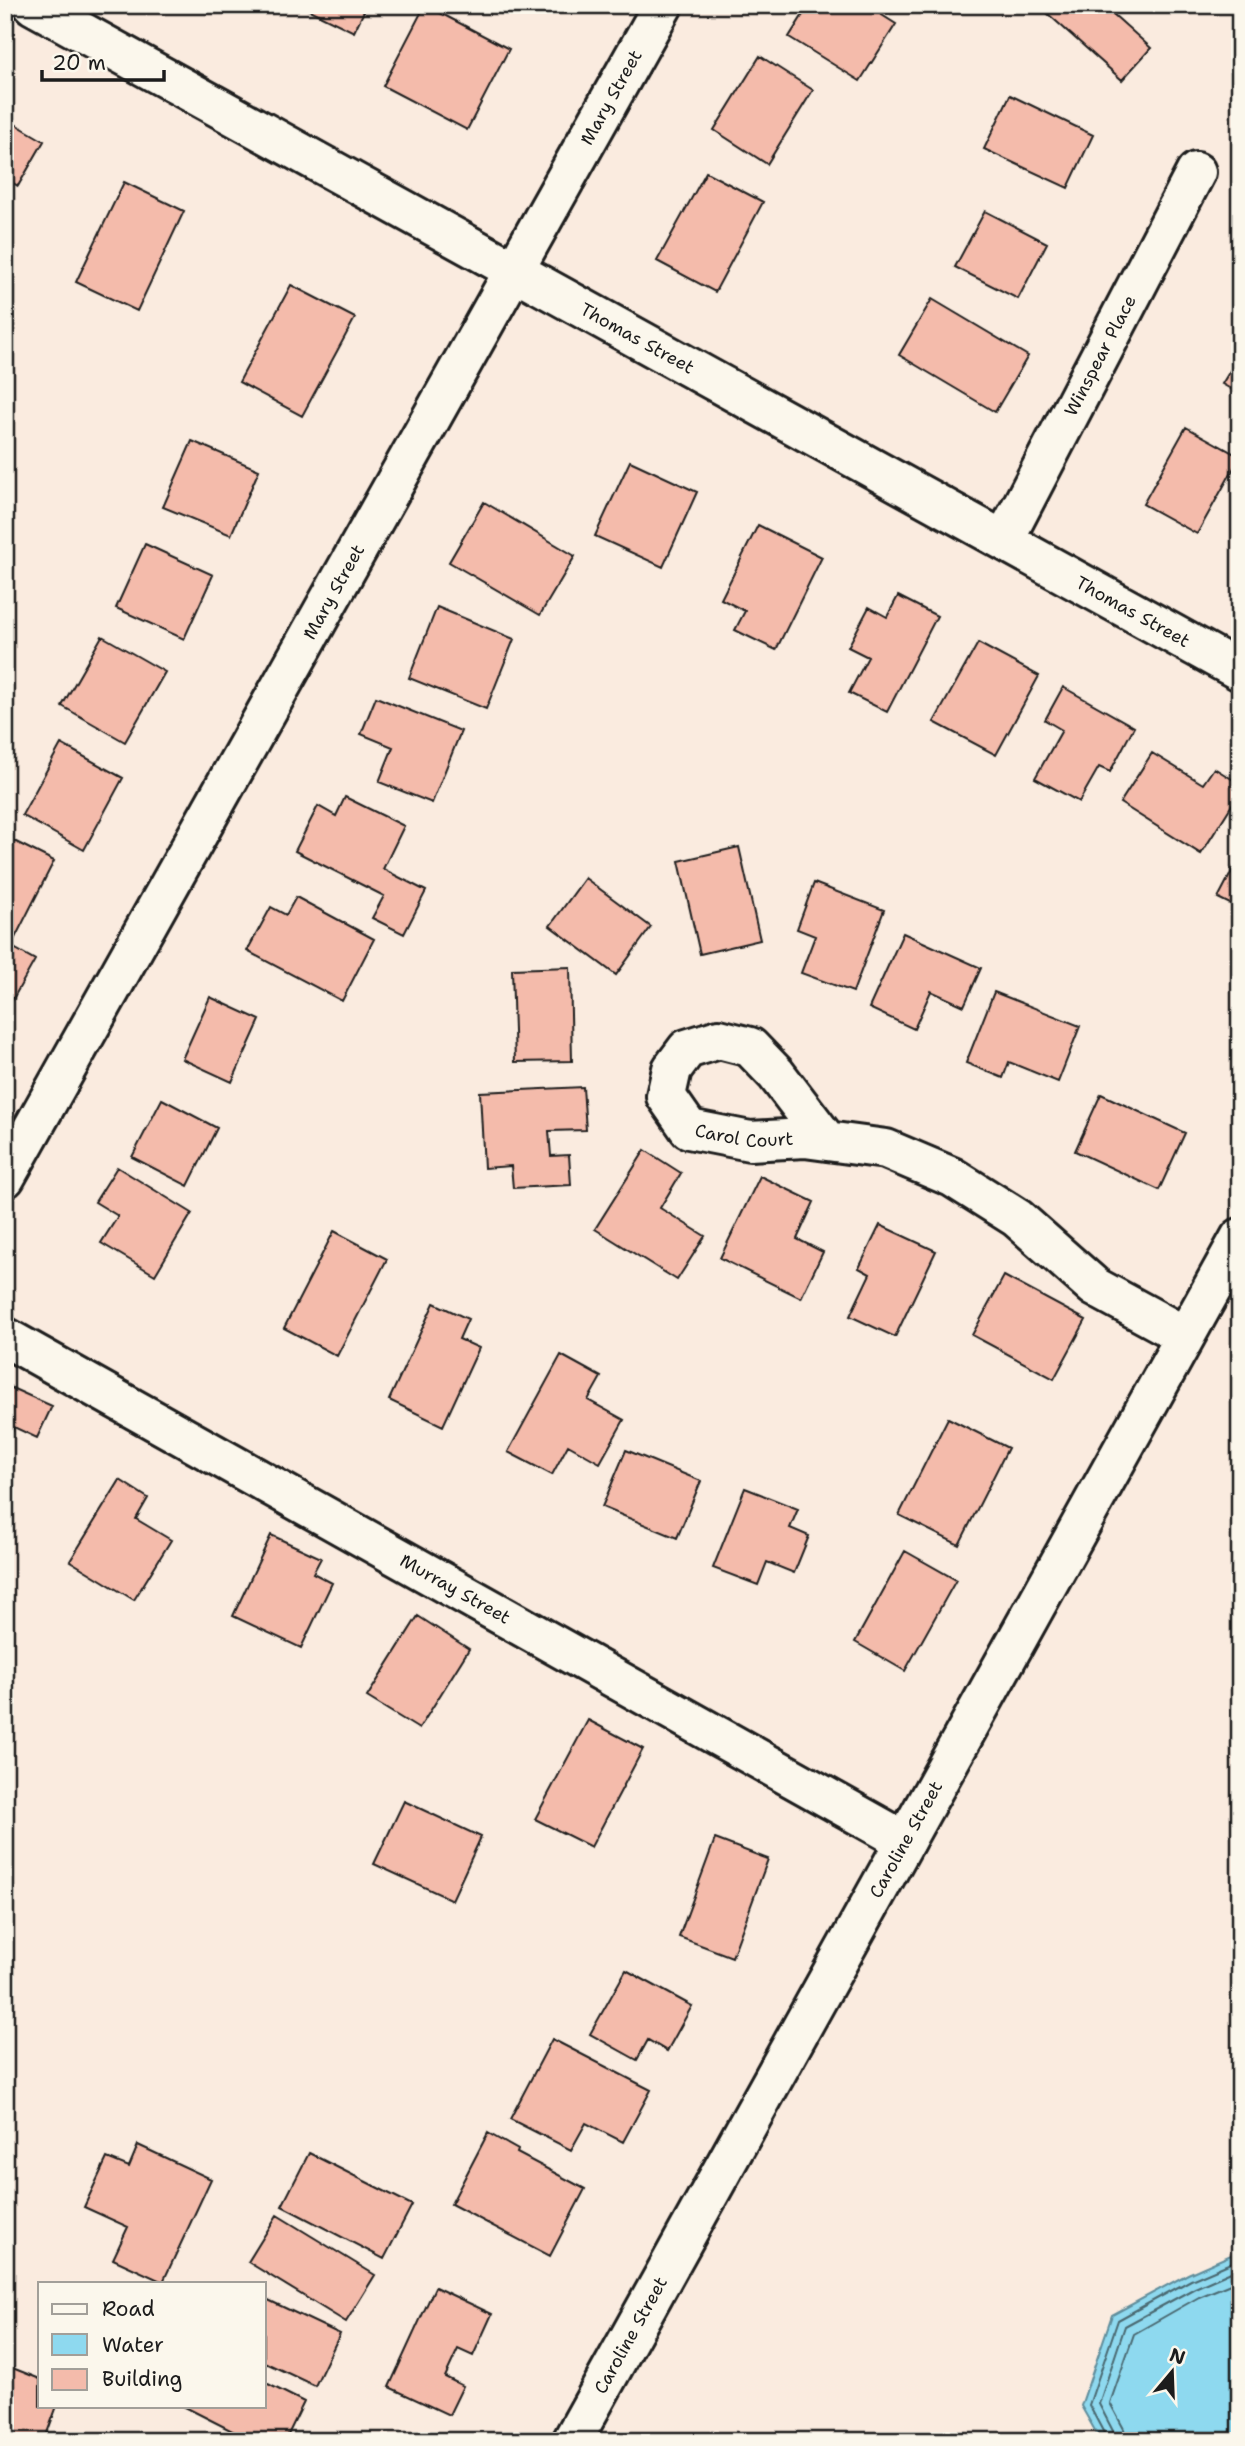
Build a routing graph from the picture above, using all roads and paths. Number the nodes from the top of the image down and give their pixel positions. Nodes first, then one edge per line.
1 (33, 5) edge
2 (663, 5) edge
3 (1196, 172) dead end
4 (514, 271) junction
5 (1004, 540) junction
6 (1240, 671) edge
7 (827, 1141) dead end
8 (5, 1178) edge
9 (1240, 1238) edge
10 (1185, 1336) junction
11 (5, 1337) edge
12 (905, 1840) junction
13 (572, 2441) edge

1 - 4 street, Thomas Street
2 - 4 street, Mary Street
3 - 5 street, Winspear Place
4 - 5 street, Thomas Street
4 - 8 street, Mary Street
5 - 6 street, Thomas Street
7 - 10 street
9 - 10 street, Caroline Street
10 - 12 street, Caroline Street
11 - 12 street, Murray Street
12 - 13 street, Caroline Street

